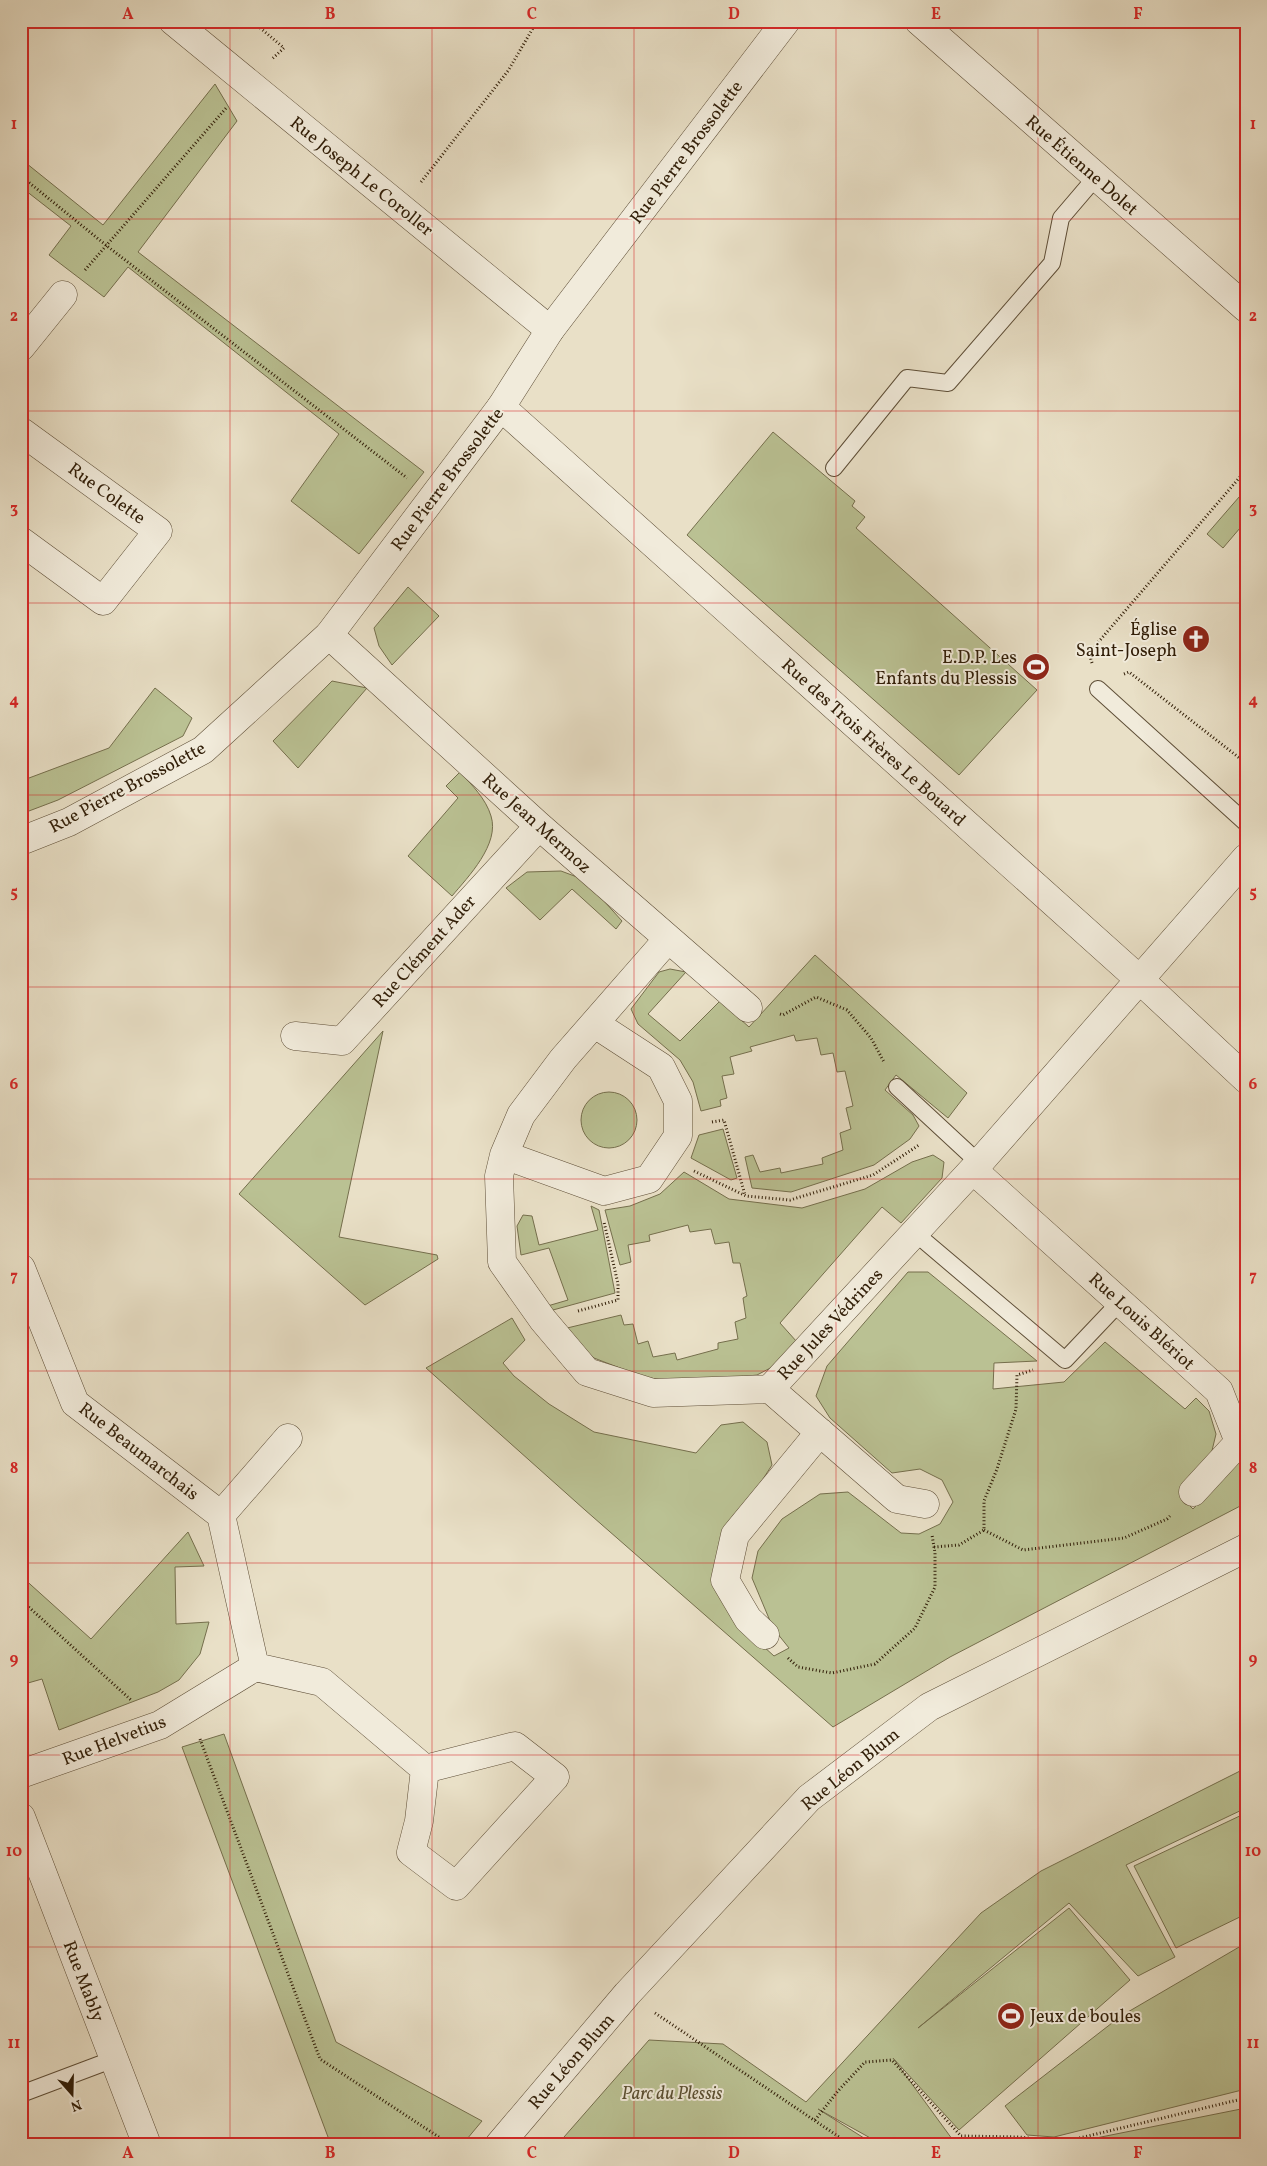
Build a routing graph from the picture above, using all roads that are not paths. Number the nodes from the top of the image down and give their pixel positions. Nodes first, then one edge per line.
1 (173, 21) edge
2 (786, 21) edge
3 (919, 21) edge
4 (1096, 177) junction
5 (63, 295) road end
6 (1246, 308) edge
7 (550, 330) junction
8 (21, 346) edge
9 (501, 407) junction
10 (21, 432) edge
11 (834, 468) dead end
12 (21, 541) edge
13 (329, 635) junction
14 (1098, 689) road end
15 (1246, 822) edge
16 (539, 826) junction
17 (21, 841) edge
18 (1246, 858) edge
19 (668, 939) junction
20 (1140, 980) junction
21 (748, 1008) road end
22 (595, 1024) junction
23 (295, 1036) dead end
24 (1246, 1079) edge
25 (897, 1087) road end
26 (504, 1155) junction
27 (976, 1166) junction
28 (915, 1233) junction
29 (21, 1268) edge
30 (1120, 1302) junction
31 (770, 1389) junction
32 (820, 1432) junction
33 (288, 1438) dead end
34 (1193, 1492) road end
35 (925, 1504) road end
36 (222, 1515) junction
37 (1246, 1548) edge
38 (765, 1635) road end
39 (255, 1668) junction
40 (425, 1769) junction
41 (21, 1774) edge
42 (21, 1817) edge
43 (114, 2059) junction
44 (21, 2094) edge
45 (147, 2145) edge
46 (499, 2145) edge

1 - 7 street, Rue Joseph Le Coroller
2 - 7 street, Rue Pierre Brossolette
3 - 4 street, Rue Étienne Dolet
4 - 6 street, Rue Étienne Dolet
4 - 11 lane
5 - 8 street
7 - 9 street, Rue Pierre Brossolette
9 - 13 street, Rue Pierre Brossolette
9 - 20 street, Rue des Trois Frères Le Bouard
10 - 12 street, Rue Colette
13 - 16 street, Rue Jean Mermoz
13 - 17 street, Rue Pierre Brossolette
14 - 15 lane
16 - 19 street, Rue Jean Mermoz
16 - 23 street, Rue Clément Ader
18 - 20 street, Rue Jules Védrines
19 - 21 street, Rue Jean Mermoz
19 - 22 street, Rue Jules Védrines
20 - 24 street, Rue des Trois Frères Le Bouard
20 - 27 street, Rue Jules Védrines
22 - 26 street, Rue Jules Védrines
22 - 26 street
25 - 27 lane
26 - 31 street, Rue Jules Védrines
27 - 28 street, Rue Jules Védrines
27 - 30 street, Rue Louis Blériot
28 - 30 lane
28 - 31 street, Rue Jules Védrines
29 - 36 street, Rue Beaumarchais
30 - 34 street, Rue Louis Blériot
31 - 32 street
32 - 35 street
32 - 38 street
33 - 36 street
36 - 39 street
37 - 46 street, Rue Léon Blum
39 - 40 street
39 - 41 street, Rue Helvetius
40 - 40 street
42 - 43 street, Rue Mably
43 - 44 lane
43 - 45 street, Rue Mably

